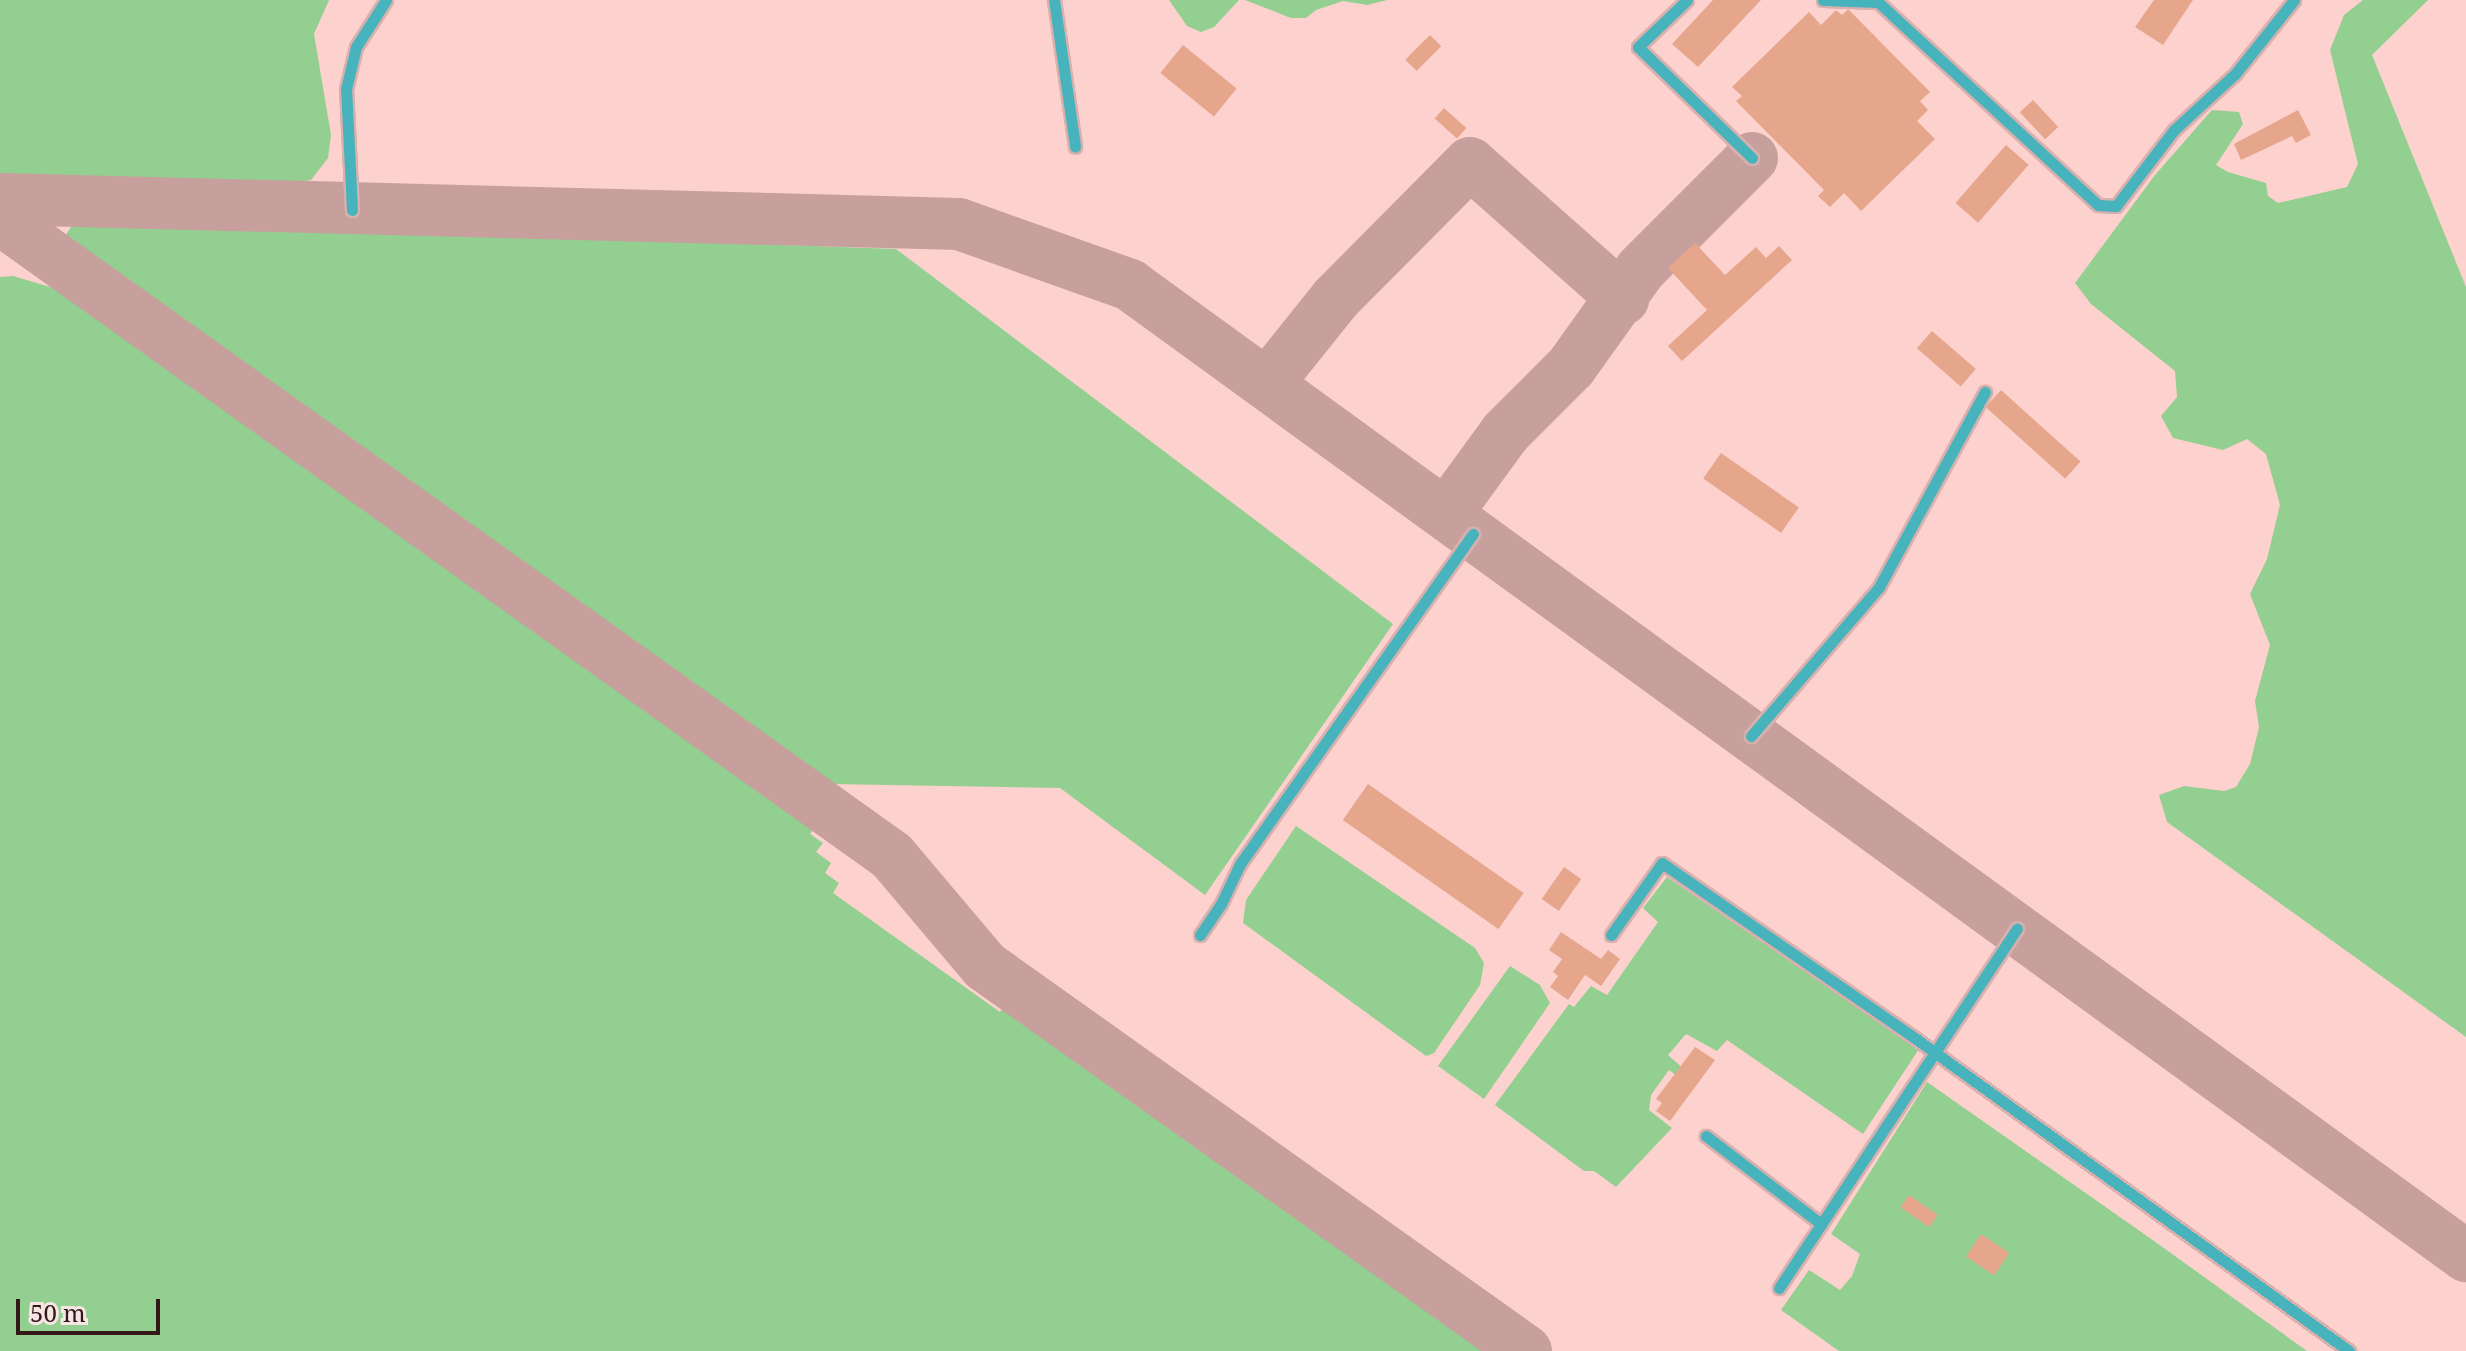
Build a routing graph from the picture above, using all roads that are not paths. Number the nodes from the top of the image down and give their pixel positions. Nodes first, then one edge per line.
1 (386, 0) edge
2 (1054, 0) edge
3 (1687, 0) edge
4 (1823, 0) edge
5 (2294, 0) edge
6 (1075, 146) dead end
7 (1752, 158) dead end
8 (352, 210) dead end
9 (1985, 392) dead end
10 (1473, 534) dead end
11 (1751, 736) dead end
12 (2017, 929) dead end
13 (1200, 935) dead end
14 (1611, 935) dead end
15 (1934, 1051) junction
16 (1706, 1136) dead end
17 (1821, 1224) junction
18 (1779, 1288) dead end
19 (2349, 1351) edge

1 - 8 lane
2 - 6 lane
3 - 7 lane
4 - 5 lane
9 - 11 lane
10 - 13 lane
12 - 15 lane
14 - 15 lane
15 - 17 lane
15 - 19 lane
16 - 17 lane
17 - 18 lane

